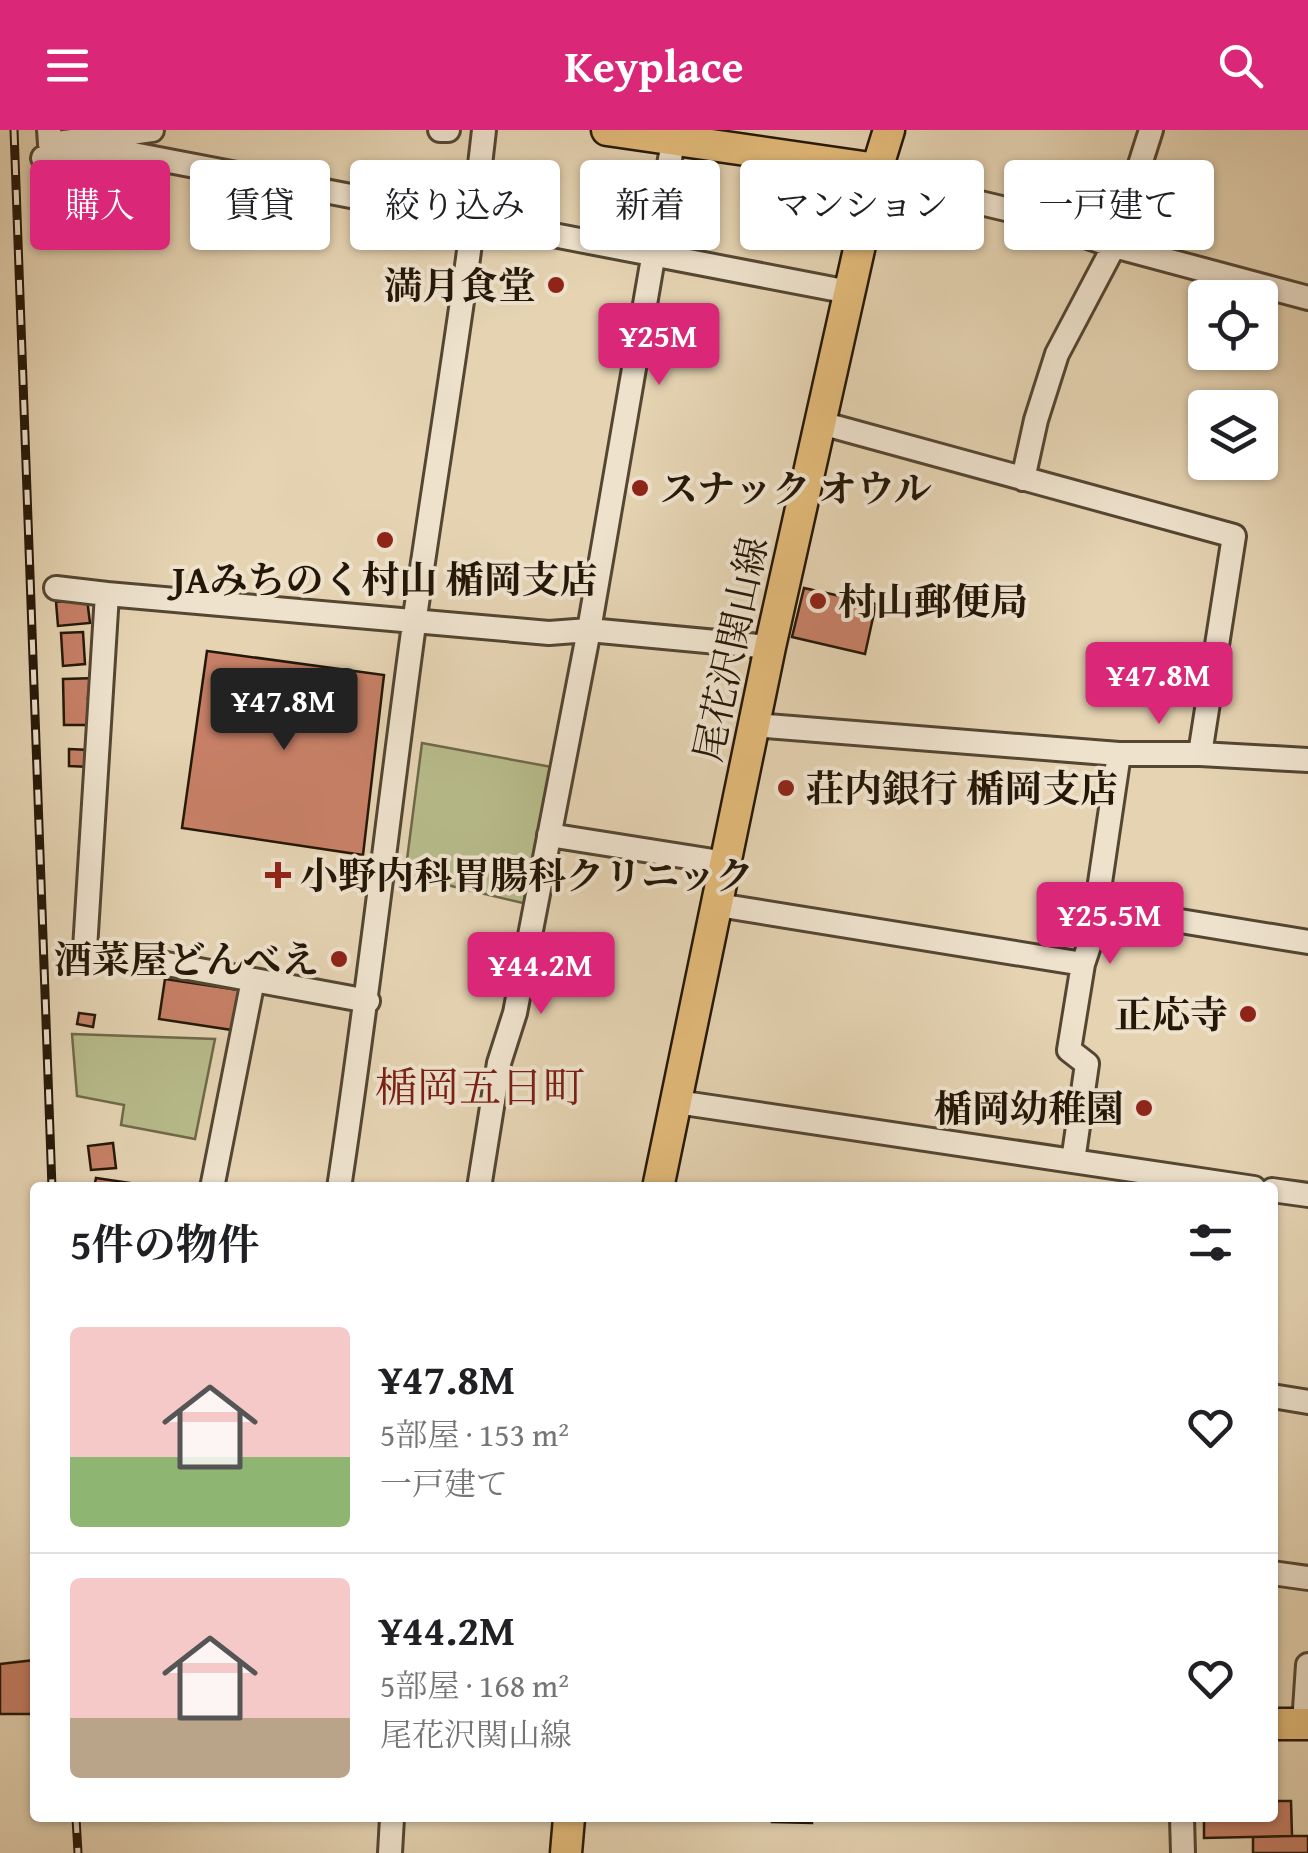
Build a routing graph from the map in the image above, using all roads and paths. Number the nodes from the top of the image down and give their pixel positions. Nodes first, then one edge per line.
1 (49, 130) edge
2 (152, 130) edge
3 (440, 130) edge
4 (448, 130) edge
5 (484, 130) edge
6 (607, 130) edge
7 (890, 130) edge
8 (1151, 130) edge
9 (674, 134) edge
10 (108, 143) junction
11 (43, 158) dead end
12 (481, 160) edge
13 (829, 160) edge
14 (880, 160) edge
15 (1141, 160) edge
16 (350, 192) edge
17 (560, 234) edge
18 (469, 250) edge
19 (859, 250) edge
20 (1112, 250) edge
21 (1129, 250) edge
22 (656, 254) junction
23 (850, 292) junction
24 (1308, 298) edge
25 (821, 423) junction
26 (1024, 479) junction
27 (56, 588) dead end
28 (107, 594) junction
29 (415, 619) junction
30 (589, 630) junction
31 (770, 646) junction
32 (754, 725) junction
33 (1119, 754) junction
34 (1200, 754) junction
35 (1308, 760) edge
36 (549, 835) junction
37 (726, 863) junction
38 (718, 905) junction
39 (1092, 937) junction
40 (1308, 942) edge
41 (1083, 964) junction
42 (253, 980) junction
43 (368, 1001) junction
44 (677, 1102) junction
45 (1072, 1161) junction
46 (213, 1182) edge
47 (340, 1182) edge
48 (479, 1182) edge
49 (659, 1182) edge
50 (1214, 1182) edge
51 (1278, 1191) edge
52 (1308, 1195) edge
53 (1278, 1397) edge
54 (1308, 1402) edge
55 (1278, 1574) edge
56 (1308, 1578) edge
57 (1308, 1665) edge
58 (1278, 1724) edge
59 (1306, 1724) edge
60 (392, 1822) edge
61 (569, 1822) edge
62 (1182, 1822) edge
63 (390, 1853) edge
64 (566, 1853) edge
65 (1183, 1853) edge

1 - 10 street
2 - 10 street
3 - 4 street
5 - 12 street
6 - 9 main road
7 - 14 main road, 尾花沢関山線
8 - 15 street
9 - 13 main road
9 - 22 street
10 - 11 street
10 - 16 street
17 - 22 street
18 - 29 street
19 - 23 main road, 尾花沢関山線
20 - 26 street
21 - 24 street
22 - 23 street
22 - 30 street
23 - 25 main road, 尾花沢関山線
25 - 26 street
25 - 31 main road, 尾花沢関山線
26 - 34 street
27 - 28 street
28 - 29 street
28 - 42 street
29 - 30 street
29 - 43 street
30 - 31 street
30 - 36 street
31 - 32 main road, 尾花沢関山線
32 - 33 street
32 - 37 main road, 尾花沢関山線
33 - 34 street
33 - 39 street
34 - 35 street
36 - 37 street
36 - 48 street
37 - 38 main road, 尾花沢関山線
38 - 41 street
38 - 44 main road, 尾花沢関山線
39 - 40 street
39 - 41 street
41 - 45 street
42 - 43 street
42 - 46 street
43 - 47 street
44 - 45 street
44 - 49 main road, 尾花沢関山線
45 - 50 street
51 - 52 street
53 - 54 street
55 - 56 street
57 - 59 street
58 - 59 main road
60 - 63 street
61 - 64 main road
62 - 65 street

